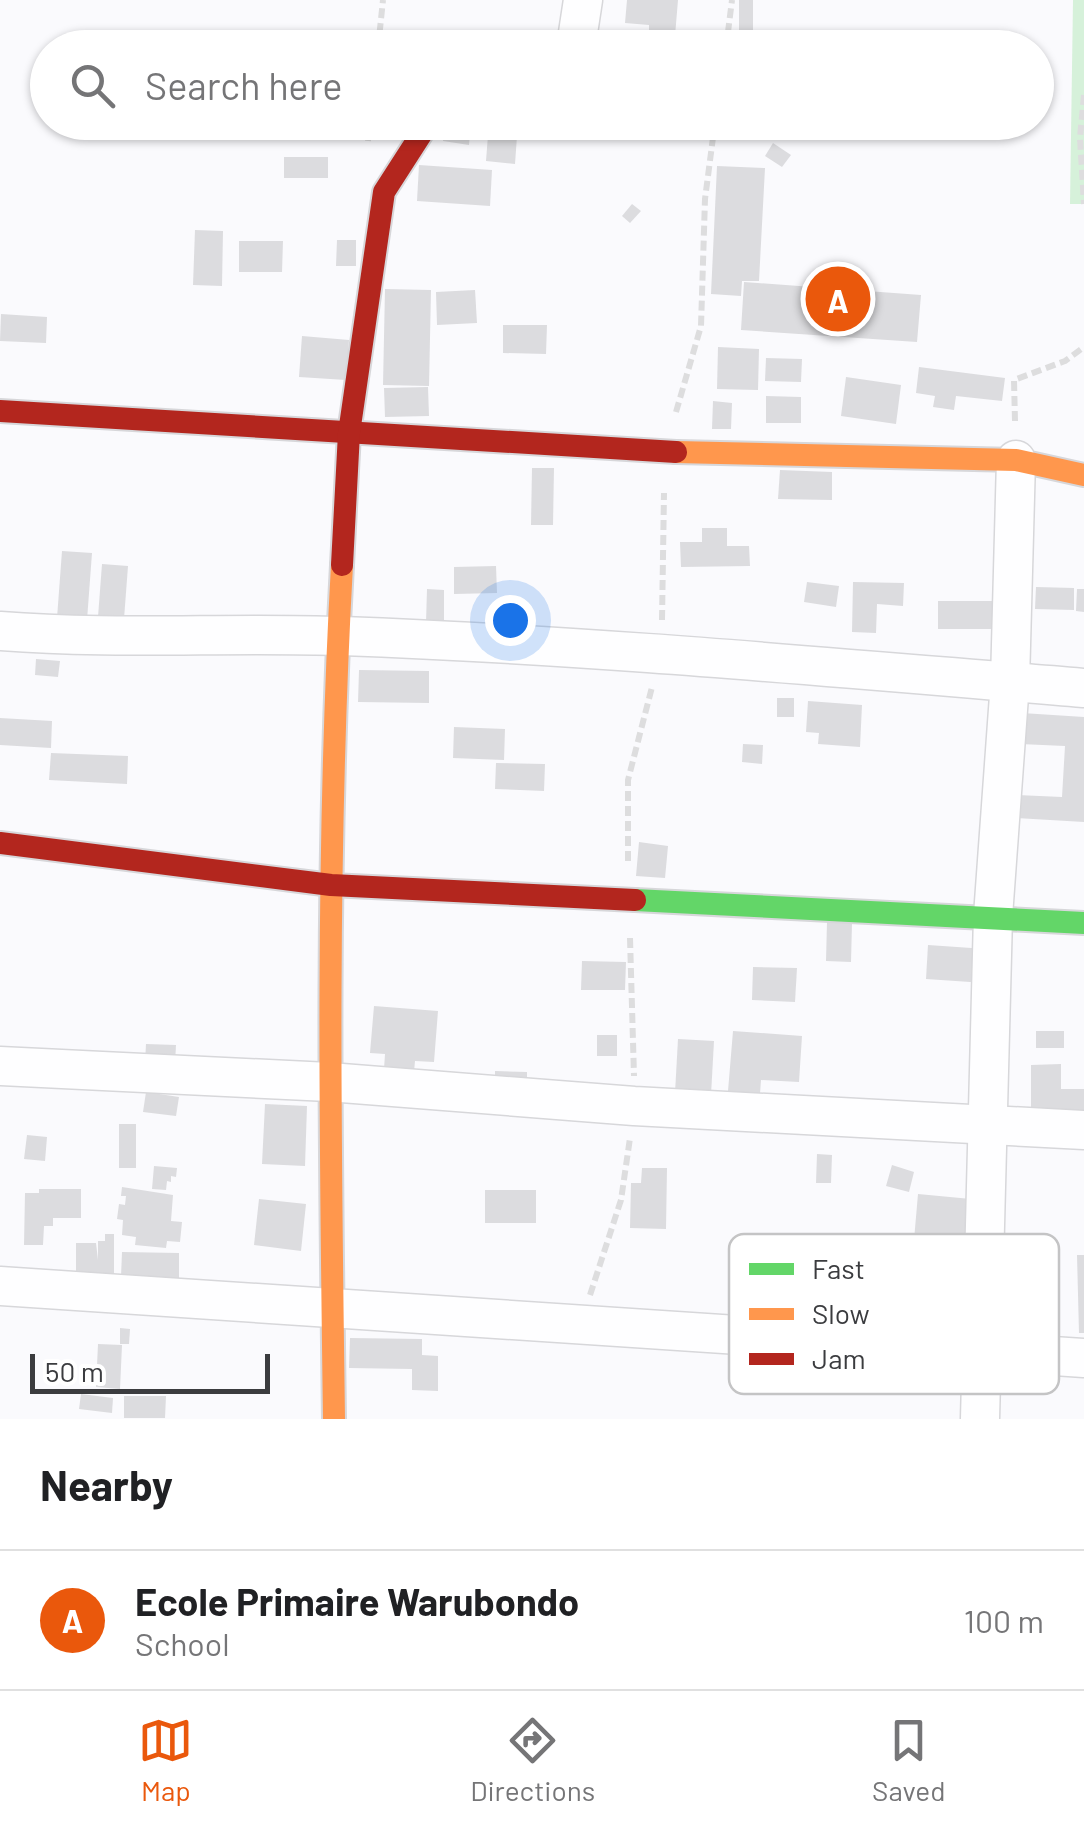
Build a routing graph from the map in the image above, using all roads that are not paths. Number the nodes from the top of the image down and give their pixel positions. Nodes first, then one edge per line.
1 (583, 0) edge
2 (579, 30) edge
3 (417, 140) edge
4 (0, 411) edge
5 (349, 433) junction
6 (1016, 460) junction
7 (1084, 475) edge
8 (0, 631) edge
9 (338, 636) junction
10 (1010, 682) junction
11 (1084, 688) edge
12 (0, 843) edge
13 (330, 885) junction
14 (992, 916) junction
15 (1084, 923) edge
16 (0, 1066) edge
17 (329, 1082) junction
18 (990, 1124) junction
19 (1084, 1130) edge
20 (985, 1234) edge
21 (0, 1286) edge
22 (332, 1307) junction
23 (729, 1336) edge
24 (1059, 1356) edge
25 (1084, 1358) edge
26 (334, 1419) edge

1 - 2 street
3 - 5 street
4 - 5 street
5 - 6 street
5 - 9 street
6 - 7 street
6 - 10 street
8 - 9 street
9 - 10 street
9 - 13 street
10 - 11 street
10 - 14 street
12 - 13 street
13 - 14 street
13 - 17 street
14 - 15 street
14 - 18 street
16 - 17 street
17 - 18 street
17 - 22 street
18 - 19 street
18 - 20 street
21 - 22 street
22 - 23 street
22 - 26 street
24 - 25 street

